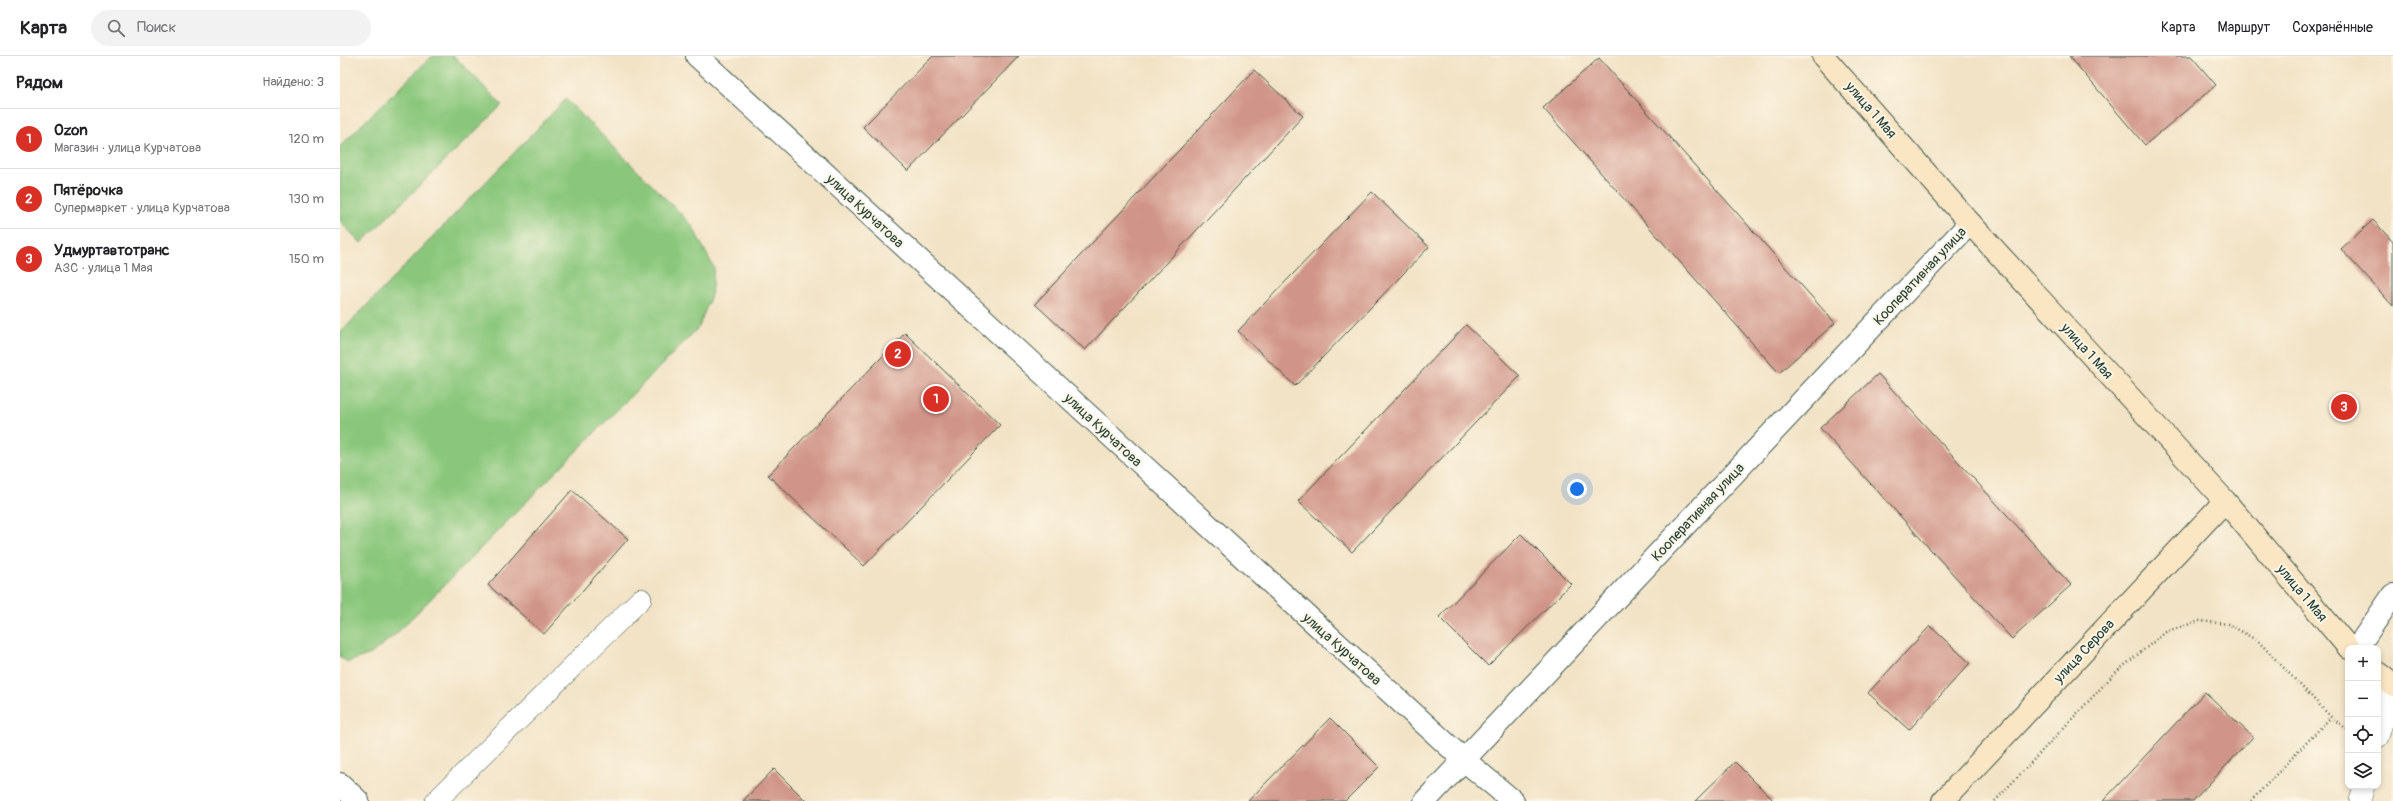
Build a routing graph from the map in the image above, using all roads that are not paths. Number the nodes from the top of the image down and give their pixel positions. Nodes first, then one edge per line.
1 (696, 56) edge
2 (1823, 56) edge
3 (1970, 223) junction
4 (2225, 501) junction
5 (2393, 595) edge
6 (641, 599) dead end
7 (2346, 645) edge
8 (2359, 645) edge
9 (2381, 675) edge
10 (2393, 685) edge
11 (2381, 727) edge
12 (1464, 760) junction
13 (340, 784) edge
14 (2363, 789) edge
15 (358, 801) edge
16 (436, 801) edge
17 (1425, 801) edge
18 (1513, 801) edge
19 (1943, 801) edge
20 (2360, 801) edge

1 - 12 street, улица Курчатова
2 - 3 main road, улица 1 Мая
3 - 4 main road, улица 1 Мая
3 - 12 street, Кооперативная улица
4 - 7 main road, улица 1 Мая
4 - 19 main road, улица Серова
5 - 8 street
6 - 16 lane
9 - 10 main road
10 - 11 lane
12 - 17 street, Кооперативная улица
12 - 18 street, улица Курчатова
13 - 15 street
14 - 20 lane

